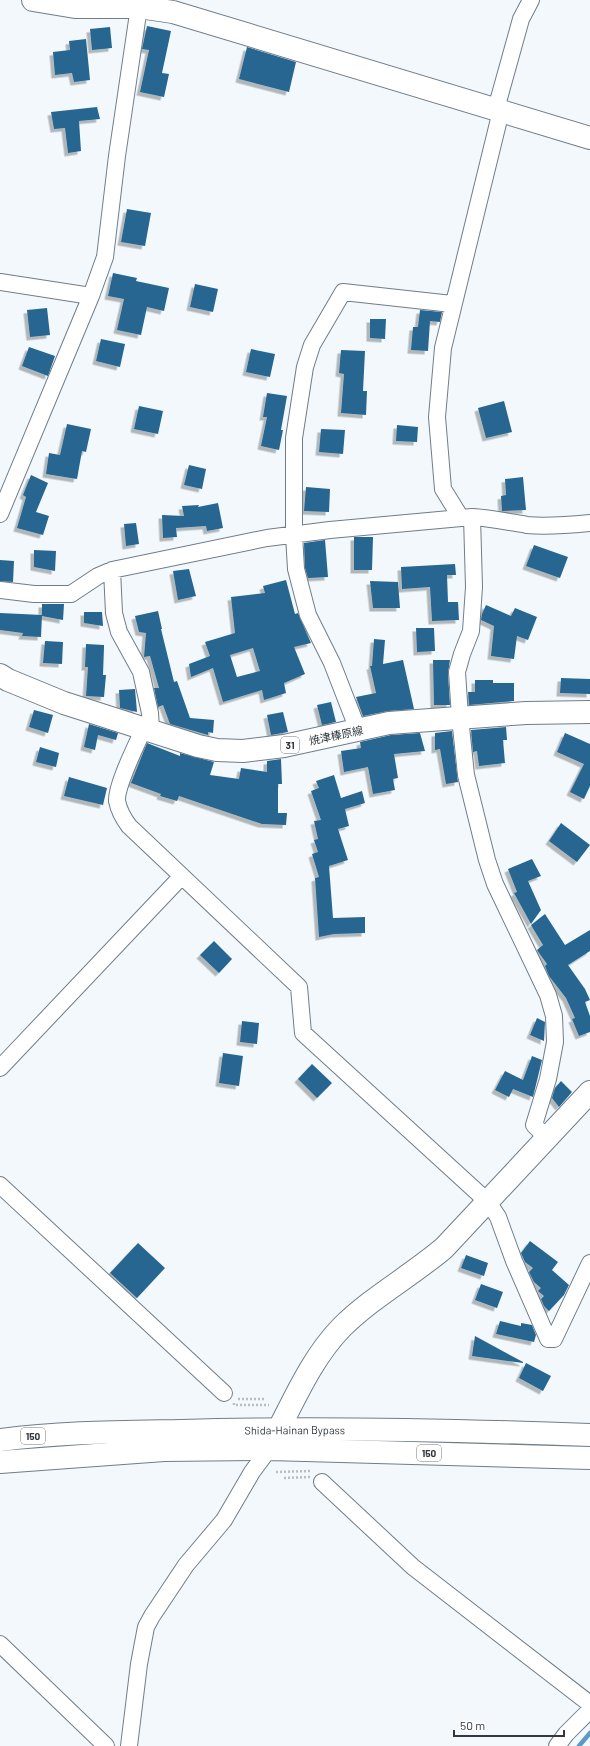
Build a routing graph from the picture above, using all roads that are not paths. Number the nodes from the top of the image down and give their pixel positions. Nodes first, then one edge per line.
1 (33, 0) edge
2 (531, 0) edge
3 (140, 4) edge
4 (499, 110) junction
5 (590, 138) edge
6 (0, 282) edge
7 (91, 296) junction
8 (452, 304) junction
9 (0, 514) edge
10 (466, 518) junction
11 (590, 523) edge
12 (294, 535) junction
13 (112, 570) junction
14 (0, 590) edge
15 (0, 675) edge
16 (590, 712) edge
17 (460, 717) junction
18 (148, 729) junction
19 (358, 730) junction
20 (181, 877) junction
21 (0, 1068) edge
22 (590, 1092) edge
23 (547, 1138) junction
24 (0, 1186) edge
25 (488, 1202) junction
26 (590, 1262) edge
27 (224, 1394) dead end
28 (280, 1428) junction
29 (590, 1435) edge
30 (0, 1440) edge
31 (269, 1449) junction
32 (590, 1458) edge
33 (0, 1462) edge
34 (318, 1477) road end
35 (0, 1644) edge
36 (590, 1704) edge
37 (590, 1710) edge
38 (106, 1746) edge
39 (129, 1746) edge
40 (557, 1746) edge

1 - 3 main road
2 - 4 street
3 - 4 main road
3 - 7 street
4 - 5 main road
4 - 8 street
6 - 7 street
7 - 9 street
8 - 10 street
8 - 12 street
10 - 11 street
10 - 12 street
10 - 17 street
12 - 13 street
12 - 19 street
13 - 14 street
13 - 18 street
15 - 18 main road, 焼津榛原線 / 31
16 - 17 main road, 焼津榛原線 / 31
17 - 19 main road, 焼津榛原線 / 31
17 - 23 street
18 - 19 main road, 焼津榛原線 / 31
18 - 20 street
20 - 21 street
20 - 25 street
22 - 23 main road
23 - 25 main road
24 - 27 street
25 - 26 street
25 - 28 main road
28 - 29 main road, Shida-Hainan Bypass / 150
28 - 30 main road, Shida-Hainan Bypass / 150
28 - 31 main road
31 - 32 main road, Shida-Hainan Bypass / 150
31 - 33 main road, Shida-Hainan Bypass / 150
31 - 39 street
34 - 36 street
35 - 38 street
37 - 40 street

